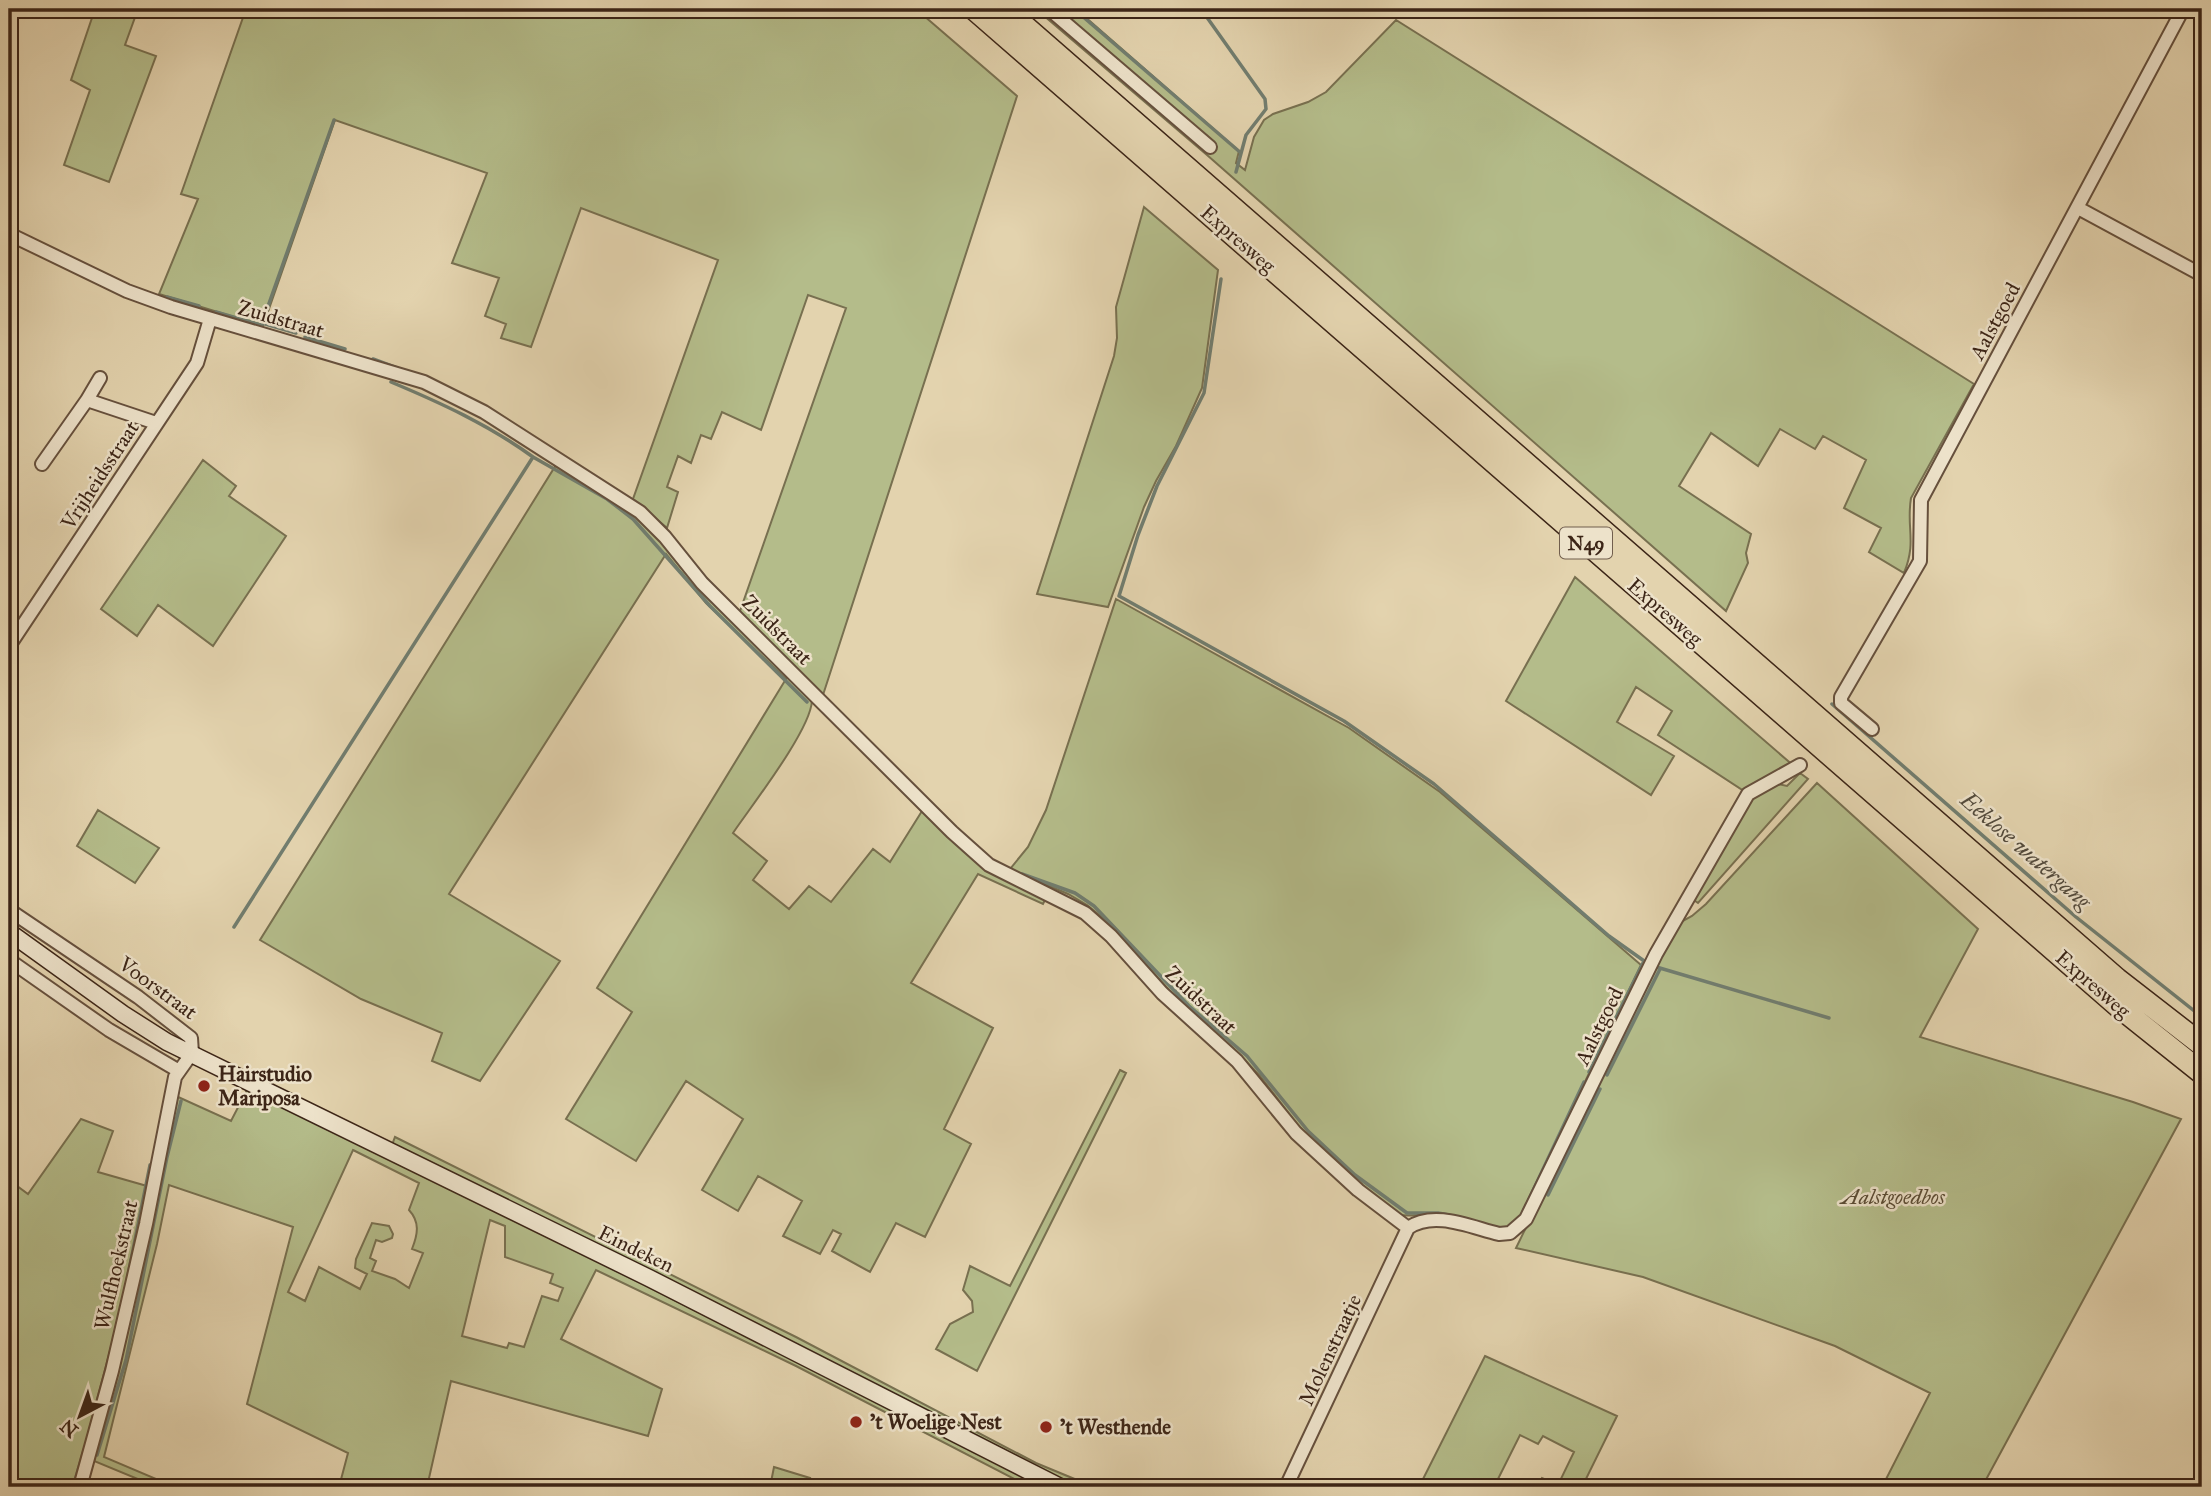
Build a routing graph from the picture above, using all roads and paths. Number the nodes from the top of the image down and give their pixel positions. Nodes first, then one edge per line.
1 (974, 9) edge
2 (1005, 9) edge
3 (1049, 9) edge
4 (2183, 9) edge
5 (1210, 147) dead end
6 (2078, 208) junction
7 (9, 234) edge
8 (2202, 275) edge
9 (210, 319) junction
10 (100, 379) dead end
11 (87, 400) junction
12 (156, 423) junction
13 (42, 464) dead end
14 (9, 646) edge
15 (1872, 729) dead end
16 (1800, 765) dead end
17 (9, 910) edge
18 (9, 932) edge
19 (9, 960) edge
20 (2202, 1045) edge
21 (192, 1053) junction
22 (179, 1070) junction
23 (2202, 1073) edge
24 (1408, 1228) junction
25 (80, 1487) edge
26 (1060, 1487) edge
27 (1286, 1487) edge

1 - 23 highway, Expresweg / N49
2 - 20 highway, Expresweg / N49
3 - 5 street
4 - 6 street, Aalstgoed
6 - 8 street
6 - 15 street, Aalstgoed
7 - 9 street, Zuidstraat
9 - 12 street, Vrijheidsstraat
9 - 24 street, Zuidstraat
10 - 11 street
11 - 12 street
11 - 13 street
12 - 14 street, Vrijheidsstraat
16 - 24 street, Aalstgoed
17 - 21 street, Voorstraat
18 - 21 street, Voorstraat
19 - 22 street
21 - 22 street, Wulfhoekstraat
21 - 26 street, Eindeken
22 - 25 street, Wulfhoekstraat
24 - 27 street, Molenstraatje

